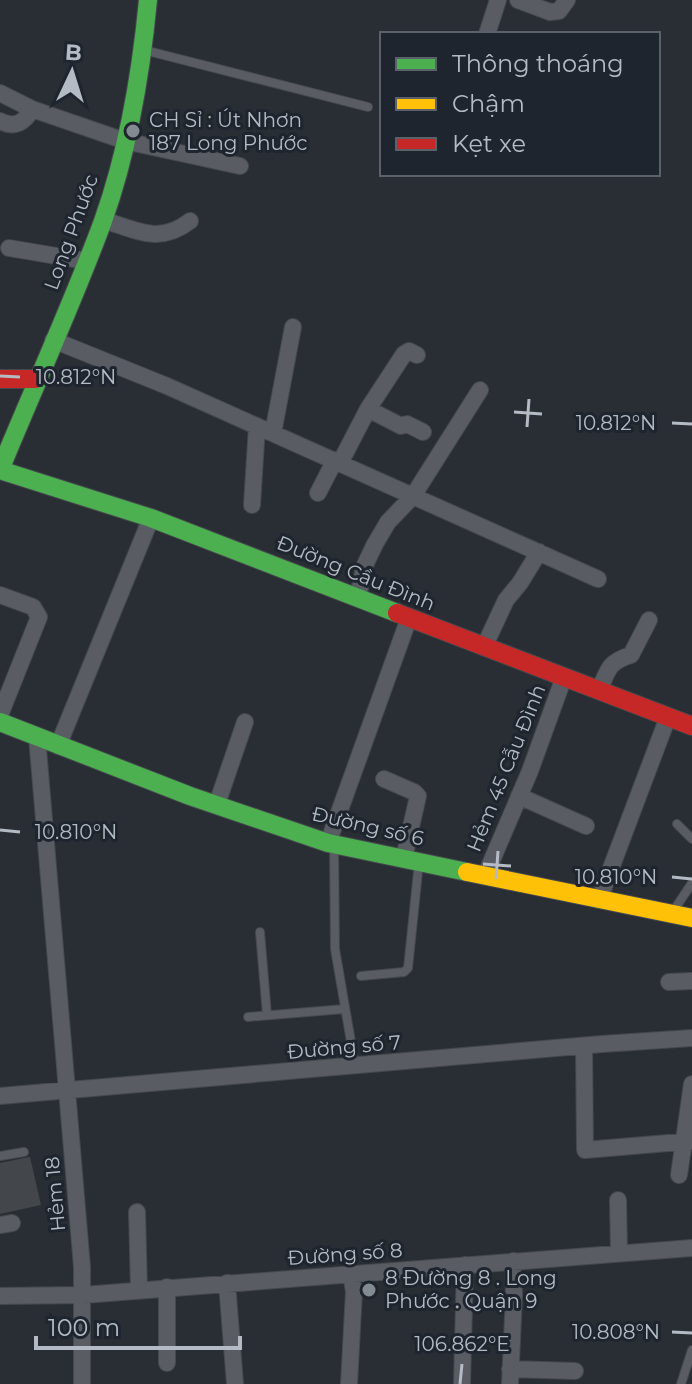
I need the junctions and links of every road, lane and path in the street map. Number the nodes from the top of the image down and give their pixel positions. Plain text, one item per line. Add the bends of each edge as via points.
1 (148, 0) edge
2 (498, 0) edge
3 (518, 0) edge
4 (567, 0) edge
5 (488, 32) edge
6 (143, 50) junction
7 (0, 93) edge
8 (368, 107) dead end
9 (32, 109) junction
10 (0, 121) edge
11 (125, 141) junction
12 (240, 166) dead end
13 (103, 220) junction
14 (190, 221) dead end
15 (9, 248) dead end
16 (86, 261) junction
17 (293, 327) dead end
18 (53, 340) junction
19 (417, 355) dead end
20 (0, 379) edge
21 (36, 379) junction
22 (480, 390) dead end
23 (368, 409) junction
24 (257, 426) junction
25 (423, 432) dead end
26 (273, 433) junction
27 (337, 462) junction
28 (0, 470) edge
29 (318, 493) dead end
30 (413, 496) junction
31 (252, 505) dead end
32 (151, 518) junction
33 (539, 552) junction
34 (598, 579) dead end
35 (0, 595) edge
36 (358, 598) junction
37 (409, 618) junction
38 (649, 620) dead end
39 (484, 647) junction
40 (564, 677) junction
41 (599, 691) junction
42 (0, 715) edge
43 (668, 717) junction
44 (0, 722) edge
45 (245, 722) dead end
46 (692, 726) edge
47 (37, 737) junction
48 (58, 746) junction
49 (384, 779) dead end
50 (519, 796) junction
51 (217, 804) junction
52 (677, 824) dead end
53 (586, 826) dead end
54 (692, 839) edge
55 (331, 844) junction
56 (411, 860) junction
57 (486, 874) junction
58 (692, 883) edge
59 (599, 900) junction
60 (672, 914) junction
61 (692, 918) edge
62 (260, 932) dead end
63 (361, 976) dead end
64 (692, 981) edge
65 (669, 982) dead end
66 (344, 1009) junction
67 (267, 1015) junction
68 (248, 1017) dead end
69 (692, 1038) edge
70 (584, 1046) junction
71 (355, 1065) junction
72 (692, 1084) edge
73 (65, 1089) junction
74 (0, 1096) edge
75 (688, 1140) edge
76 (24, 1152) dead end
77 (0, 1156) edge
78 (679, 1175) dead end
79 (618, 1200) dead end
80 (137, 1212) dead end
81 (692, 1248) edge
82 (619, 1253) junction
83 (513, 1261) junction
84 (465, 1265) junction
85 (351, 1275) junction
86 (227, 1283) junction
87 (167, 1287) junction
88 (139, 1290) junction
89 (83, 1295) junction
90 (0, 1296) edge
91 (692, 1350) edge
92 (167, 1363) dead end
93 (575, 1371) dead end
94 (510, 1376) edge
95 (82, 1384) edge
96 (235, 1384) edge
97 (349, 1384) edge
98 (462, 1384) edge
99 (681, 1384) edge

1 - 6 street, Long Phước
2 - 5 street
3 - 4 street via 550,12 559,11
6 - 8 lane
6 - 11 street, Long Phước
7 - 9 street
9 - 10 street via 18,124
9 - 11 street
11 - 12 street
11 - 13 street, Long Phước
13 - 14 street via 157,234 176,232
13 - 16 street, Long Phước
15 - 16 street
16 - 18 street, Long Phước
17 - 26 street
18 - 21 street, Long Phước
18 - 24 street
19 - 23 street via 404,354
20 - 21 street
21 - 28 street, Long Phước
22 - 30 street
23 - 25 street
23 - 27 street
24 - 26 street
24 - 31 street
26 - 27 street
27 - 29 street
27 - 30 street
28 - 32 street, Đường Cầu Đình
30 - 33 street
30 - 36 street via 375,544
32 - 36 street, Đường Cầu Đình
32 - 48 street
33 - 34 street
33 - 39 street via 506,600
35 - 42 street via 33,607 39,617
36 - 37 street, Đường Cầu Đình
37 - 39 street, Đường Cầu Đình
37 - 55 street
38 - 41 street via 631,655 610,666
39 - 40 street, Đường Cầu Đình
40 - 41 street, Đường Cầu Đình
40 - 50 street, Hẻm 45 Cẫu Đình
41 - 43 street, Đường Cầu Đình
43 - 46 street, Đường Cầu Đình
43 - 59 street
44 - 47 street, Đường số 6
45 - 51 street
47 - 48 street, Đường số 6
47 - 73 street, Hẻm 18
48 - 51 street, Đường số 6
49 - 56 street via 418,796
50 - 53 street
50 - 57 street, Hẻm 45 Cẫu Đình
51 - 55 street, Đường số 6
52 - 54 lane
55 - 56 street, Đường số 6
55 - 66 lane via 335,949
56 - 57 street, Đường số 6
56 - 63 lane via 408,969
57 - 59 street, Đường số 6
58 - 60 lane
59 - 60 street, Đường số 6
60 - 61 street, Đường số 6
62 - 67 lane
64 - 65 street
66 - 67 lane
66 - 71 lane
67 - 68 lane
69 - 70 street, Đường số 7
70 - 71 street, Đường số 7
70 - 75 street via 585,1150
71 - 73 street, Đường số 7
72 - 75 street
73 - 74 street, Đường số 7
73 - 89 street, Hẻm 18
75 - 78 street
76 - 77 lane
79 - 82 street
80 - 88 street
81 - 82 street, Đường số 8
82 - 83 street, Đường số 8
83 - 84 street, Đường số 8
83 - 94 street
84 - 85 street, Đường số 8
84 - 98 street
85 - 86 street, Đường số 8
85 - 97 street
86 - 87 street, Đường số 8
86 - 96 street
87 - 88 street, Đường số 8
87 - 92 street
88 - 89 street, Đường số 8
89 - 90 street, Đường số 8
89 - 95 street, Hẻm 18
91 - 99 lane
93 - 94 street

